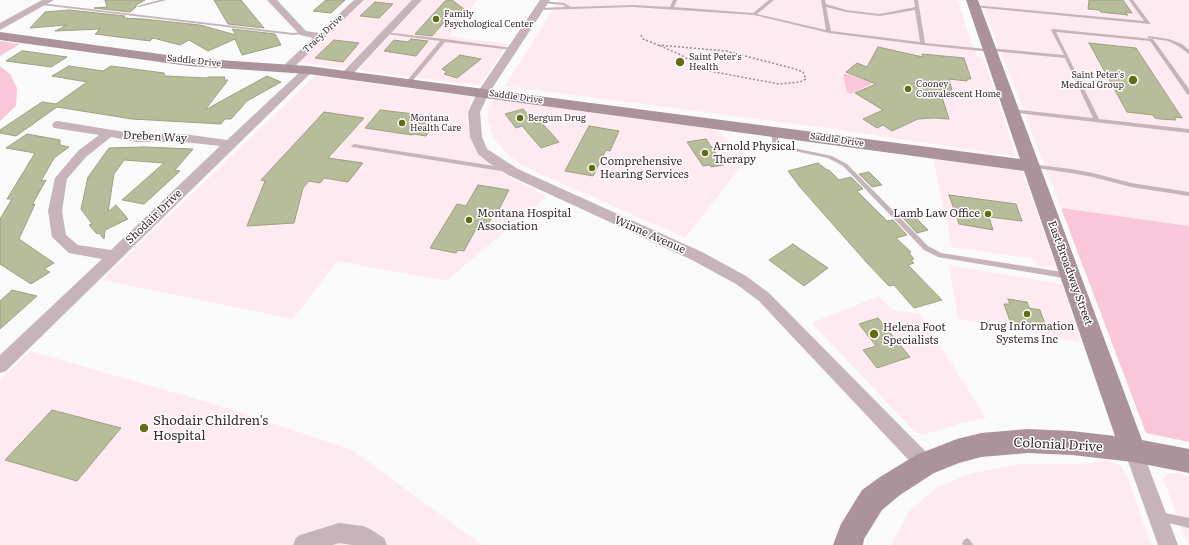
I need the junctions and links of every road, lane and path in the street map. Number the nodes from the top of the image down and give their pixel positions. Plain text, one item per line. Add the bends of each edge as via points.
1 (164, 0) edge
2 (272, 0) edge
3 (359, 0) edge
4 (417, 0) edge
5 (644, 0) edge
6 (675, 0) edge
7 (772, 0) edge
8 (916, 0) edge
9 (1131, 0) edge
10 (45, 2) edge
11 (824, 3) edge
12 (973, 3) edge
13 (543, 4) edge
14 (139, 6) dead end
15 (641, 6) junction
16 (569, 7) junction
17 (672, 8) junction
18 (917, 8) junction
19 (754, 14) junction
20 (1148, 23) junction
21 (0, 27) edge
22 (829, 32) junction
23 (302, 33) junction
24 (386, 33) junction
25 (641, 35) dead end
26 (0, 36) edge
27 (320, 36) junction
28 (1151, 38) junction
29 (444, 40) junction
30 (657, 44) junction
31 (923, 44) junction
32 (512, 49) junction
33 (990, 50) junction
34 (1189, 53) edge
35 (1067, 57) junction
36 (287, 68) junction
37 (308, 70) junction
38 (346, 75) junction
39 (408, 83) junction
40 (483, 93) junction
41 (1189, 93) edge
42 (1011, 111) junction
43 (1097, 120) junction
44 (58, 125) dead end
45 (1189, 131) edge
46 (775, 132) junction
47 (110, 133) junction
48 (230, 144) junction
49 (354, 146) dead end
50 (1031, 166) junction
51 (509, 170) junction
52 (1189, 194) edge
53 (114, 256) junction
54 (1071, 276) junction
55 (0, 366) edge
56 (1133, 450) junction
57 (1189, 461) edge
58 (925, 464) junction
59 (1156, 516) junction
60 (1189, 523) edge
61 (303, 545) edge
62 (377, 545) edge
63 (848, 545) edge
64 (1168, 545) edge

1 - 14 lane
2 - 23 street
3 - 27 street, Tracy Drive
4 - 24 street
5 - 15 lane
6 - 17 lane
7 - 19 lane
8 - 18 lane
9 - 20 lane
10 - 21 street
10 - 23 lane via 293,34
11 - 18 lane via 846,11 880,15
11 - 22 lane
12 - 20 lane
12 - 33 street, East Broadway Street
13 - 16 lane via 564,4
13 - 16 lane via 562,9
13 - 32 street, Winne Avenue
15 - 16 lane
15 - 17 lane
17 - 19 lane
18 - 31 lane
19 - 22 lane
20 - 28 lane
22 - 31 lane
23 - 27 street
24 - 29 lane
24 - 38 street
25 - 30 path via 643,39
26 - 36 street, Saddle Drive via 188,62
27 - 36 street, Tracy Drive
28 - 34 lane via 1169,40
28 - 35 lane via 1053,30
28 - 41 lane
29 - 32 lane
29 - 39 lane
30 - 30 path via 709,71 779,84 806,79 803,72 795,69 726,51
31 - 33 lane
32 - 40 street, Winne Avenue
33 - 35 lane
33 - 42 street, East Broadway Street
35 - 43 lane
36 - 37 street, Saddle Drive
37 - 38 street, Saddle Drive
37 - 48 street, Shodair Drive
38 - 39 street, Saddle Drive
39 - 40 street, Saddle Drive
40 - 46 street, Saddle Drive
40 - 51 street, Winne Avenue via 474,112 476,137 482,150
42 - 43 lane
42 - 50 street, East Broadway Street
43 - 45 lane
44 - 47 street, Dreben Way
46 - 50 street, Saddle Drive
46 - 54 lane via 775,142 782,147 830,157 845,165 926,248 933,252
47 - 48 street, Dreben Way via 137,138 184,138
47 - 53 street via 82,154 61,178 55,211 60,237 74,249
48 - 53 street, Shodair Drive
49 - 51 lane
50 - 52 lane via 1071,171 1131,185
50 - 54 street, East Broadway Street
51 - 58 street, Winne Avenue via 697,256 764,296
53 - 55 street, Shodair Drive
54 - 56 street, East Broadway Street
56 - 57 street, Colonial Drive
56 - 58 street, Colonial Drive via 1028,441 981,444
56 - 59 street, East Broadway Street
58 - 63 street, Colonial Drive via 872,500 851,534
59 - 60 lane
59 - 64 street, East Broadway Street
61 - 62 street via 339,533 363,536

